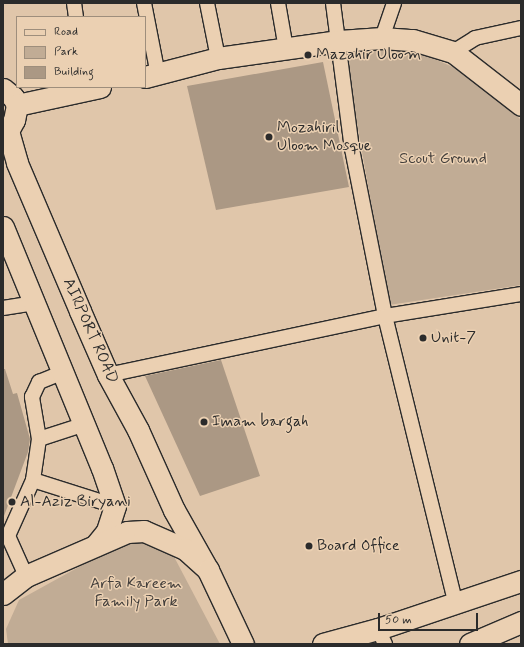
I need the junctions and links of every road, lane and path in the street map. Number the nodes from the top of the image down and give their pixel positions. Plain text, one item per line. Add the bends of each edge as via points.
1 (74, 3) edge
2 (144, 3) edge
3 (207, 3) edge
4 (278, 3) edge
5 (333, 3) edge
6 (394, 3) edge
7 (76, 16) edge
8 (145, 16) edge
9 (146, 24) edge
10 (521, 28) edge
11 (382, 38) junction
12 (339, 41) junction
13 (286, 49) junction
14 (453, 52) junction
15 (218, 58) junction
16 (151, 76) edge
17 (91, 88) edge
18 (3, 89) edge
19 (17, 105) junction
20 (521, 105) edge
21 (6, 133) edge
22 (3, 227) edge
23 (521, 294) edge
24 (33, 302) junction
25 (3, 308) edge
26 (385, 316) junction
27 (61, 372) junction
28 (108, 375) junction
29 (82, 425) junction
30 (39, 439) junction
31 (33, 480) junction
32 (115, 506) junction
33 (95, 546) junction
34 (208, 570) junction
35 (3, 576) edge
36 (26, 576) junction
37 (521, 581) edge
38 (3, 594) edge
39 (455, 602) junction
40 (521, 622) edge
41 (382, 636) edge
42 (243, 644) edge
43 (323, 644) edge
44 (470, 644) edge

1 - 7 street
2 - 8 street
3 - 15 street
4 - 13 street
5 - 12 street
6 - 11 street
9 - 16 street
10 - 14 street via 475,38
11 - 12 main road
11 - 14 main road via 413,40
12 - 13 main road
12 - 26 street via 352,149
13 - 15 main road
14 - 20 main road
15 - 16 main road
17 - 19 main road
18 - 19 main road via 13,96
19 - 21 main road, AIRPORT ROAD via 14,120
21 - 28 main road, AIRPORT ROAD
22 - 24 main road
23 - 26 street
24 - 25 street
24 - 27 main road
26 - 28 street
26 - 39 street
27 - 29 main road
27 - 30 street via 39,382 32,397
28 - 34 main road, AIRPORT ROAD via 138,430 174,510
29 - 30 street
29 - 32 main road via 102,468
30 - 31 street
31 - 32 street
31 - 36 street via 8,536
32 - 33 main road via 107,531
33 - 34 main road via 127,532 144,531 185,549
33 - 36 main road
34 - 42 main road, AIRPORT ROAD
35 - 36 main road
36 - 38 main road
37 - 39 main road
39 - 41 main road
40 - 44 main road
41 - 43 main road

